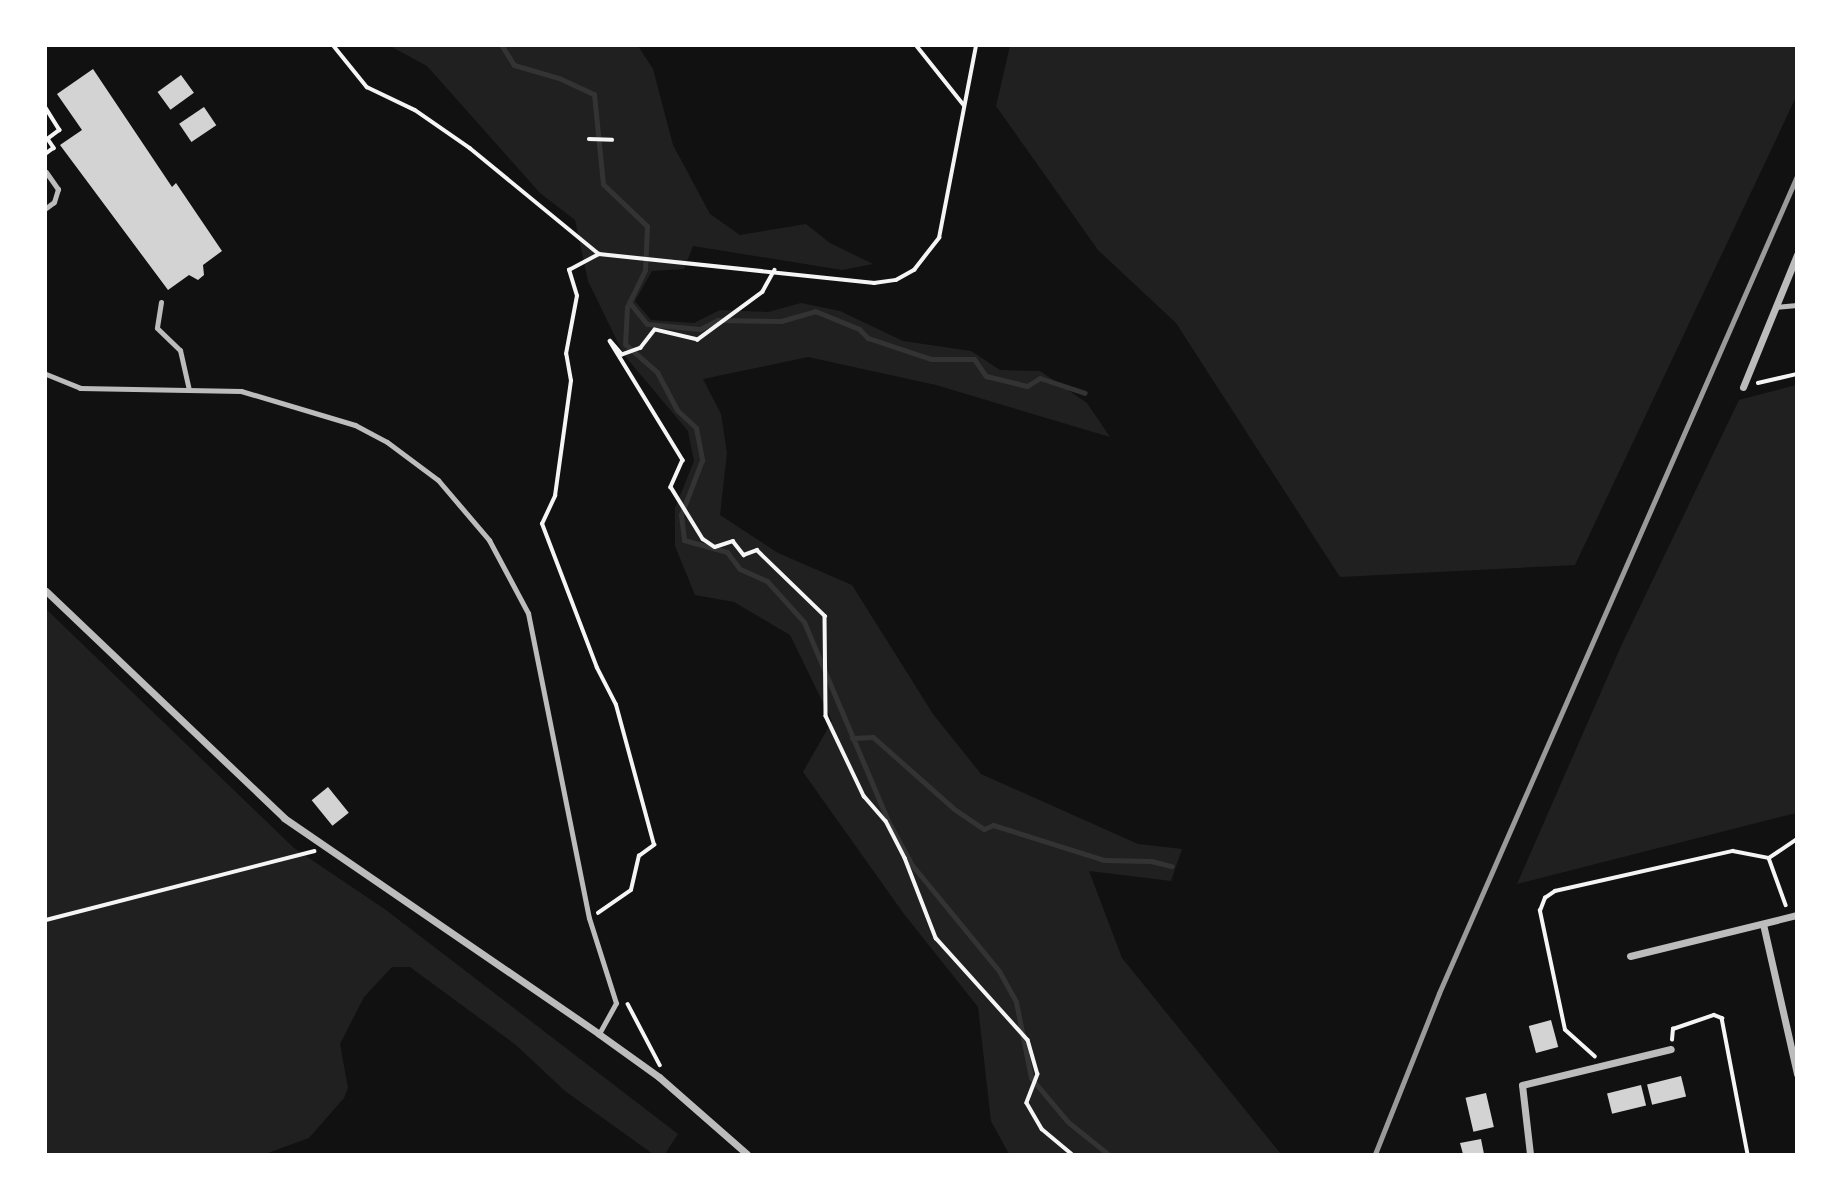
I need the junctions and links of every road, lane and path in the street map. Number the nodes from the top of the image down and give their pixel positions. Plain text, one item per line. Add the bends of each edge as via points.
1 (334, 46) edge
2 (917, 46) edge
3 (976, 46) edge
4 (964, 105) junction
5 (46, 108) edge
6 (589, 139) dead end
7 (612, 141) dead end
8 (46, 154) edge
9 (46, 172) edge
10 (46, 208) edge
11 (599, 254) junction
12 (1797, 256) edge
13 (775, 270) junction
14 (161, 302) dead end
15 (1797, 305) edge
16 (1775, 307) junction
17 (1797, 373) edge
18 (46, 374) edge
19 (1743, 387) joint
20 (189, 390) junction
21 (46, 591) edge
22 (1797, 839) edge
23 (320, 846) junction
24 (1769, 859) junction
25 (1793, 916) edge
26 (46, 920) edge
27 (1763, 923) junction
28 (600, 926) dead end
29 (1630, 956) dead end
30 (623, 993) dead end
31 (599, 1034) junction
32 (1671, 1049) joint
33 (1597, 1067) junction
34 (1797, 1074) edge
35 (659, 1077) junction
36 (747, 1154) edge
37 (1072, 1154) edge
38 (1530, 1154) edge
39 (1748, 1154) edge

1 - 11 path via 367,87 415,110 470,148
2 - 4 path
3 - 4 path
4 - 13 path via 945,218 928,256 914,270 874,284
5 - 8 path via 60,130 48,139 54,148
6 - 7 path
9 - 10 lane via 58,189 54,202
11 - 13 path
11 - 28 path via 569,270 577,296 566,355 570,381 555,496 542,524 597,668 616,705 654,845 639,856 631,890 596,914
12 - 16 street
13 - 37 path via 764,292 698,340 655,331 641,348 622,355 611,341 683,460 671,487 703,539 715,547 733,541 744,555 757,550 825,616 825,716 864,796 886,821 905,858 936,938 1028,1041 1038,1074 1027,1103 1041,1129
14 - 20 lane via 158,328 180,350
15 - 16 lane
16 - 19 street
17 - 19 path
18 - 20 lane via 79,388
20 - 31 lane via 241,391 355,425 387,442 438,481 503,562 527,613 589,918 617,1003
21 - 23 street via 218,757
22 - 24 path
23 - 26 path via 310,855
23 - 31 street
24 - 25 path
24 - 33 path via 1732,851 1555,891 1545,898 1540,911 1565,1030 1593,1052
25 - 27 street
27 - 29 street
27 - 34 street
30 - 35 path via 661,1061
31 - 35 street
32 - 33 street
32 - 39 path via 1673,1029 1714,1015 1722,1018
33 - 38 street via 1522,1085
35 - 36 street

